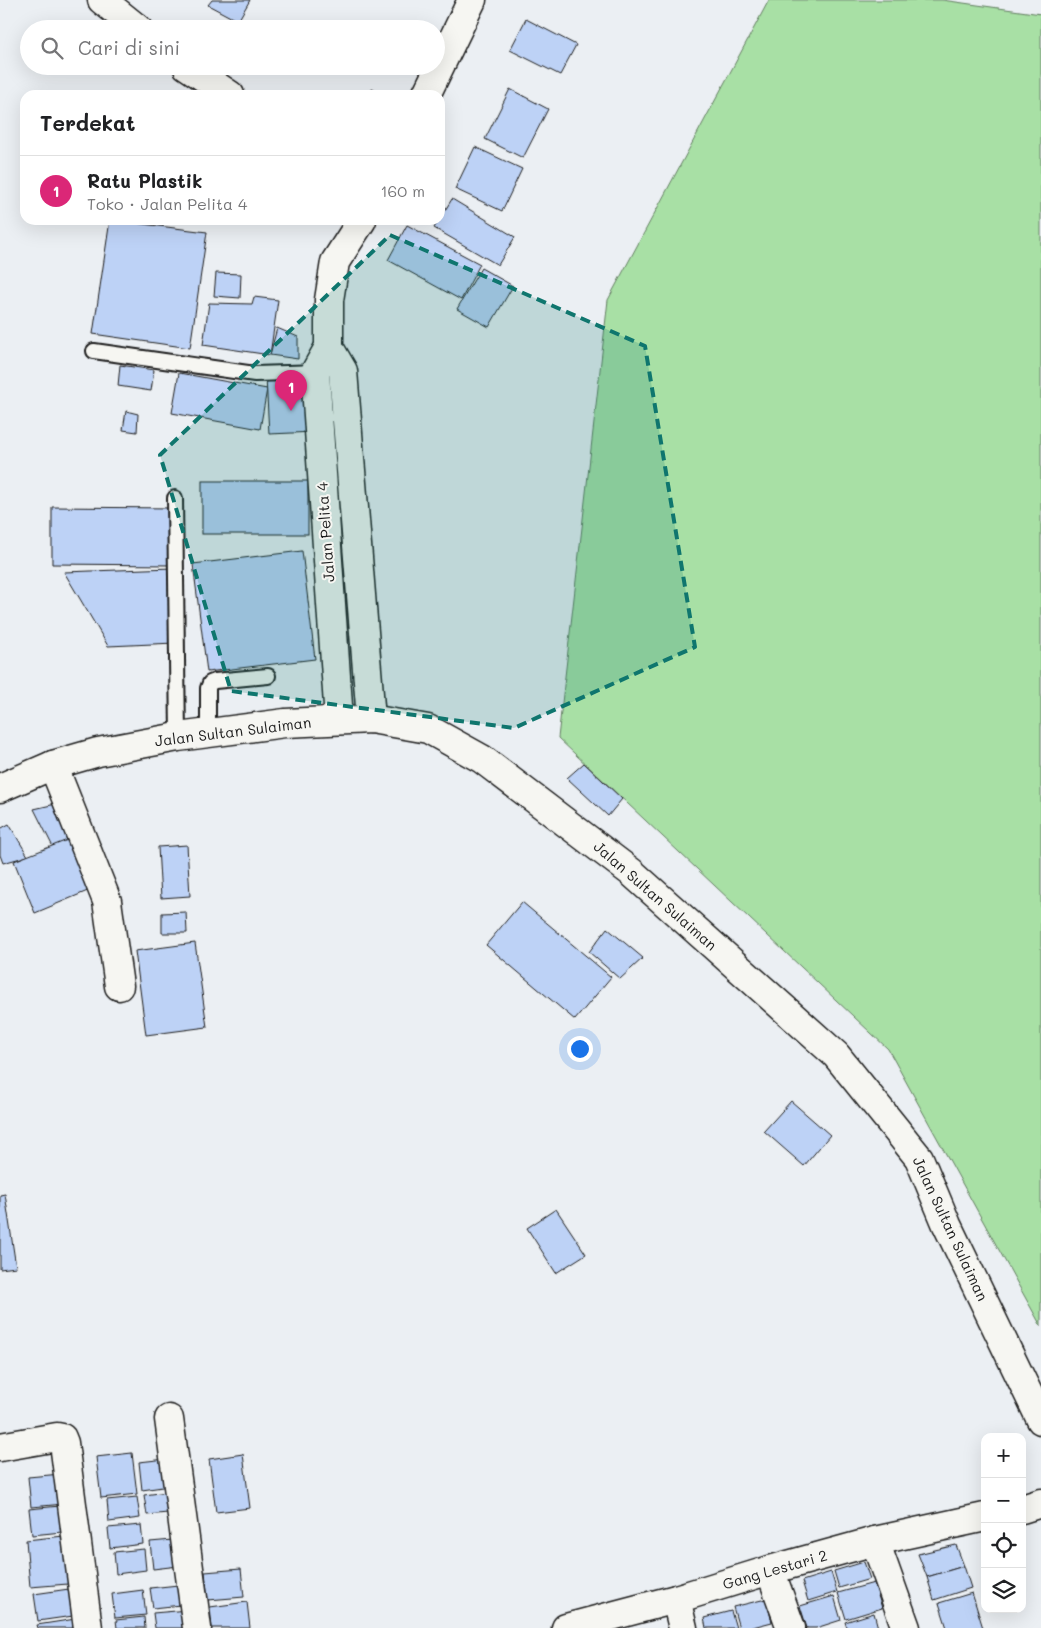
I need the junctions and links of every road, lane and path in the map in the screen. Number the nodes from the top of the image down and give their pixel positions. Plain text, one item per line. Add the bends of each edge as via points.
1 (102, 0) edge
2 (472, 0) edge
3 (127, 20) edge
4 (445, 56) edge
5 (200, 75) edge
6 (436, 75) edge
7 (223, 90) edge
8 (428, 90) edge
9 (359, 225) edge
10 (329, 347) junction
11 (94, 351) dead end
12 (343, 371) junction
13 (315, 372) junction
14 (175, 498) dead end
15 (268, 676) dead end
16 (371, 719) junction
17 (338, 720) junction
18 (208, 733) junction
19 (178, 737) junction
20 (53, 765) junction
21 (0, 788) edge
22 (119, 986) dead end
23 (169, 1419) dead end
24 (1041, 1420) edge
25 (0, 1447) edge
26 (1041, 1503) edge
27 (1026, 1508) edge
28 (981, 1518) edge
29 (875, 1541) junction
30 (770, 1570) junction
31 (676, 1600) junction
32 (88, 1628) edge
33 (197, 1628) edge
34 (566, 1628) edge
35 (683, 1628) edge
36 (791, 1628) edge
37 (906, 1628) edge

1 - 3 street
2 - 4 street
5 - 7 street
6 - 8 street
9 - 10 street via 335,262 329,300
10 - 12 street, Jalan Pelita 4
10 - 13 street
11 - 13 lane via 255,374
12 - 13 lane
12 - 16 street, Jalan Pelita 4
13 - 17 street, Jalan Pelita 4
14 - 19 lane
15 - 18 lane via 210,683
16 - 17 street, Jalan Sultan Sulaiman
16 - 24 street, Jalan Sultan Sulaiman via 428,728 482,759 631,872 836,1055 919,1158 947,1225
17 - 18 street, Jalan Sultan Sulaiman
18 - 19 street, Jalan Sultan Sulaiman
19 - 20 street, Jalan Sultan Sulaiman via 98,752
20 - 21 street, Jalan Sultan Sulaiman
20 - 22 street via 106,901
23 - 33 street
25 - 32 street via 62,1438
26 - 27 street
28 - 29 street, Gang Lestari 2
29 - 30 street, Gang Lestari 2
29 - 37 street
30 - 31 street, Gang Lestari 2
30 - 36 street
31 - 34 street, Gang Lestari 2
31 - 35 street

